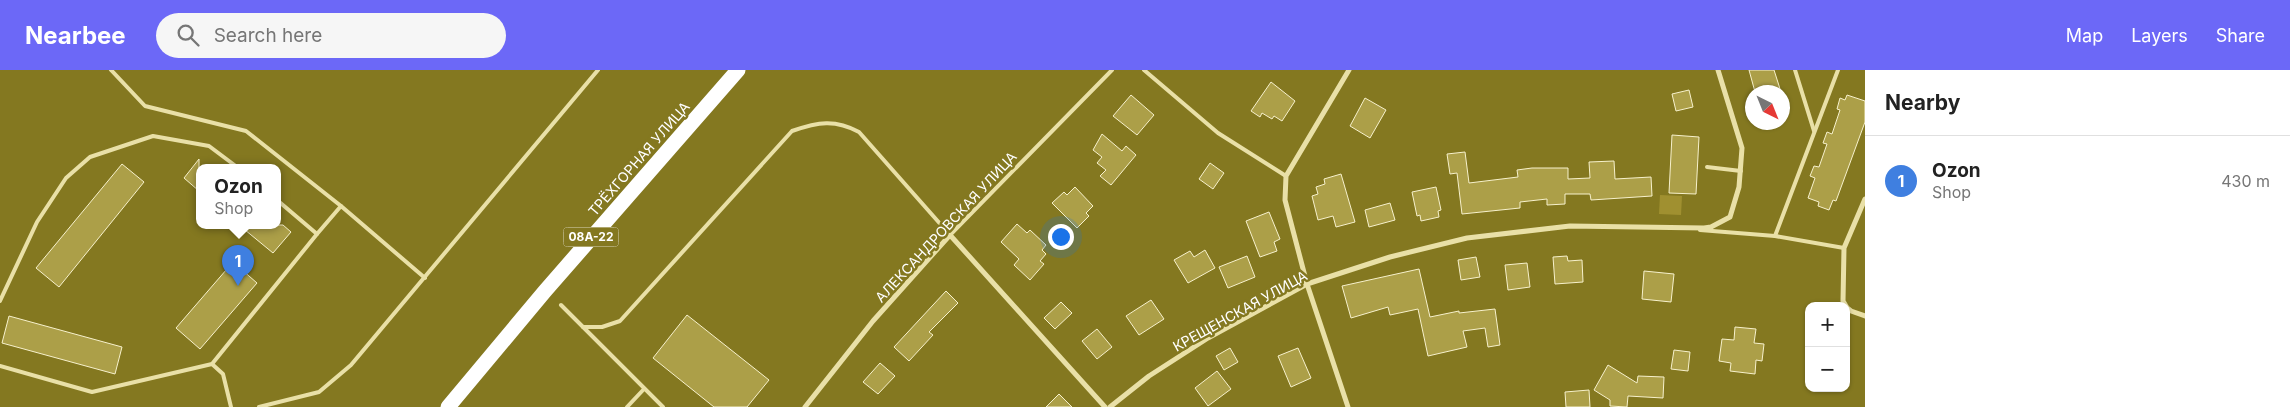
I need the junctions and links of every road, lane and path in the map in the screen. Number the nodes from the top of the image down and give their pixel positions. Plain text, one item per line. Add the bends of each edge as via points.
1 (111, 70) edge
2 (598, 70) edge
3 (738, 70) edge
4 (1112, 70) edge
5 (1144, 70) edge
6 (1349, 70) edge
7 (1718, 70) edge
8 (1795, 70) edge
9 (1838, 70) edge
10 (1814, 131) junction
11 (233, 164) edge
12 (1707, 167) dead end
13 (1741, 171) junction
14 (1286, 176) junction
15 (1865, 199) edge
16 (281, 203) edge
17 (341, 206) junction
18 (1690, 229) junction
19 (317, 234) junction
20 (950, 235) junction
21 (1775, 236) junction
22 (1844, 248) junction
23 (425, 278) junction
24 (1307, 284) junction
25 (0, 301) edge
26 (1844, 302) edge
27 (561, 305) dead end
28 (1850, 310) edge
29 (1865, 316) edge
30 (583, 327) junction
31 (212, 364) junction
32 (0, 366) edge
33 (644, 389) junction
34 (231, 407) edge
35 (259, 407) edge
36 (448, 407) edge
37 (627, 407) edge
38 (663, 407) edge
39 (805, 407) edge
40 (1105, 407) edge
41 (1110, 407) edge
42 (1348, 407) edge

1 - 17 lane via 145,106 246,132
2 - 23 lane
3 - 36 highway, ТРЁХГОРНАЯ УЛИЦА / 08А-22 via 544,290
4 - 20 lane, АЛЕКСАНДРОВСКАЯ УЛИЦА
5 - 14 lane via 1218,133
6 - 14 street
7 - 13 street, КРЕЩЕНСКАЯ УЛИЦА via 1742,148
8 - 10 lane
9 - 10 lane
10 - 21 lane
11 - 25 lane via 209,146 153,136 90,157 66,178 37,222
12 - 13 lane
13 - 18 street, КРЕЩЕНСКАЯ УЛИЦА via 1730,217 1711,227
14 - 24 street via 1285,200
15 - 22 street
16 - 19 lane
17 - 19 lane
17 - 23 lane
18 - 21 lane
18 - 24 street, КРЕЩЕНСКАЯ УЛИЦА via 1570,226 1467,238 1390,257
19 - 31 lane
20 - 30 lane via 859,132 843,123 809,125 792,131 620,321 602,327
20 - 39 street, АЛЕКСАНДРОВСКАЯ УЛИЦА via 873,321
20 - 40 street
21 - 22 lane
22 - 26 street
23 - 35 lane via 351,365 320,392
24 - 41 street, КРЕЩЕНСКАЯ УЛИЦА via 1208,338
24 - 42 street
27 - 30 lane
28 - 29 street
30 - 33 lane
31 - 32 lane via 92,392
31 - 34 lane via 223,374
33 - 37 lane
33 - 38 lane

